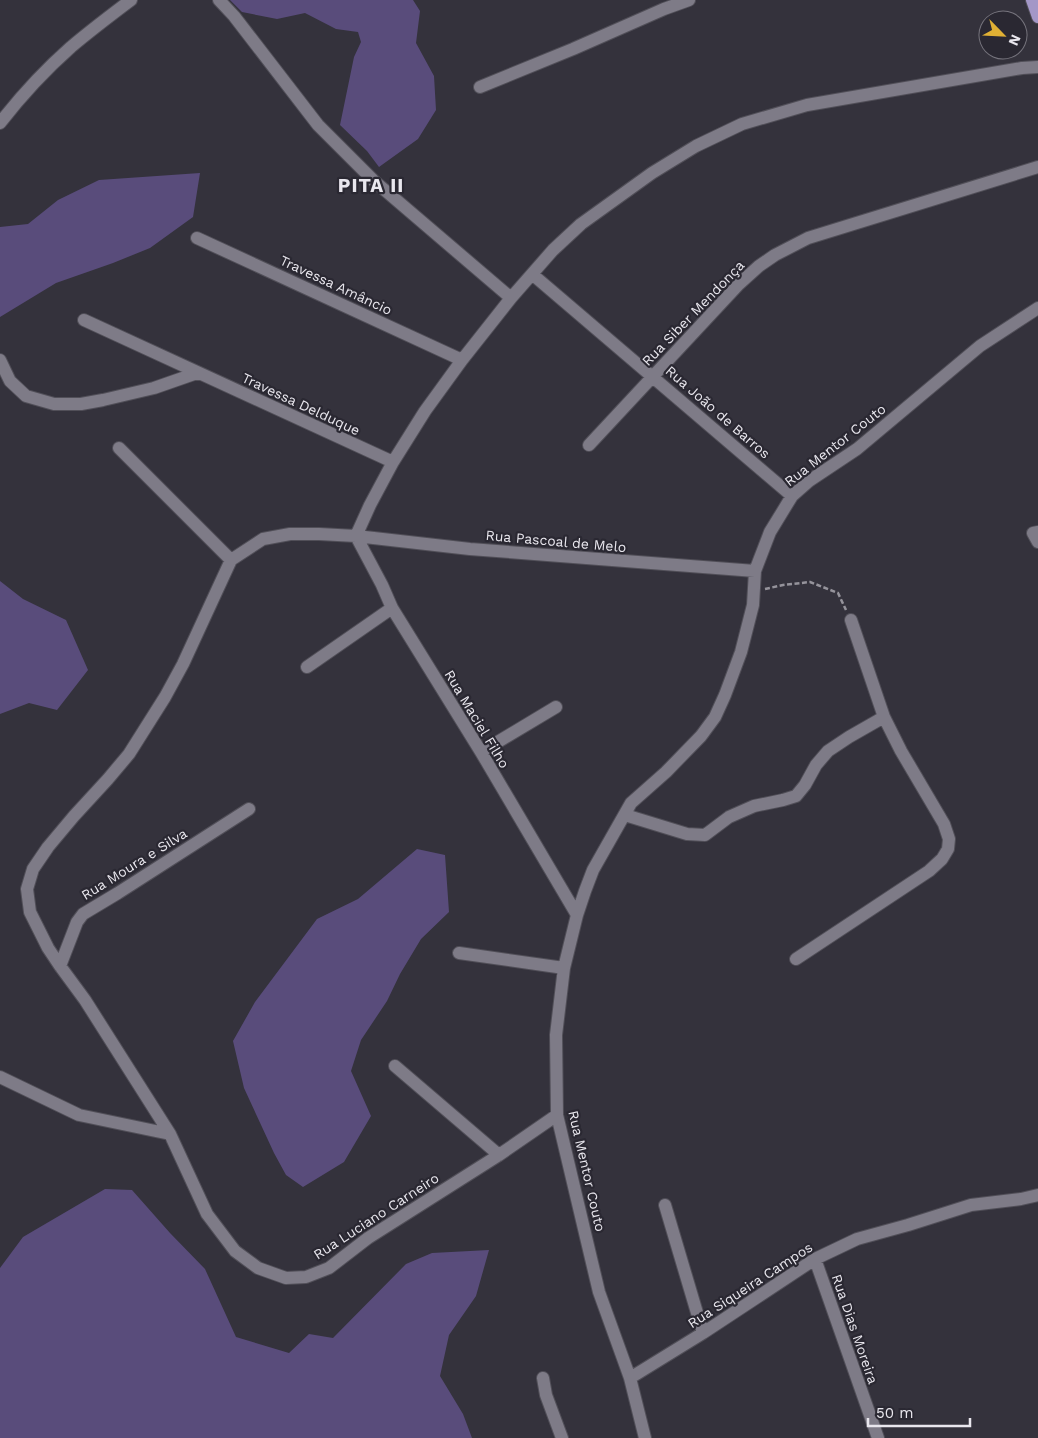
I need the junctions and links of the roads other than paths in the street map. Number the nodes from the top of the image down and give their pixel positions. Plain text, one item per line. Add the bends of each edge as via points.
1 (132, 0) edge
2 (218, 0) edge
3 (689, 0) edge
4 (1032, 0) edge
5 (1038, 16) edge
6 (1038, 67) edge
7 (480, 87) dead end
8 (0, 123) edge
9 (1038, 168) edge
10 (197, 238) dead end
11 (532, 274) junction
12 (511, 298) junction
13 (1038, 308) edge
14 (84, 320) dead end
15 (0, 360) edge
16 (462, 360) junction
17 (198, 373) junction
18 (653, 376) junction
19 (589, 446) dead end
20 (119, 448) dead end
21 (393, 462) junction
22 (792, 496) junction
23 (356, 536) junction
24 (231, 560) junction
25 (755, 571) junction
26 (392, 608) junction
27 (851, 620) road end
28 (307, 667) dead end
29 (556, 707) dead end
30 (884, 717) junction
31 (480, 752) junction
32 (249, 809) dead end
33 (625, 815) junction
34 (577, 915) junction
35 (458, 953) dead end
36 (796, 959) dead end
37 (60, 966) junction
38 (564, 968) junction
39 (395, 1066) dead end
40 (0, 1077) edge
41 (557, 1115) junction
42 (170, 1134) junction
43 (499, 1155) junction
44 (1038, 1195) edge
45 (665, 1205) dead end
46 (814, 1259) junction
47 (703, 1333) junction
48 (543, 1378) dead end
49 (630, 1378) junction
50 (562, 1438) edge
51 (645, 1438) edge
52 (878, 1438) edge

1 - 8 street via 65,53
2 - 12 street via 318,125 372,180
3 - 7 street
4 - 5 main road
6 - 11 street via 807,105 742,124 696,146 652,173 581,224
9 - 18 street, Rua Siber Mendonça via 808,238 775,255 739,284
10 - 16 street, Travessa Amâncio
11 - 12 street
11 - 18 street, Rua João de Barros
12 - 16 street
13 - 22 street, Rua Mentor Couto via 980,346 857,449
14 - 17 street, Travessa Delduque
15 - 17 street via 10,381 26,396 54,404 102,400 154,388
16 - 21 street
17 - 21 street, Travessa Delduque
18 - 19 street, Rua Siber Mendonça
18 - 22 street, Rua João de Barros
20 - 24 street
21 - 23 street
22 - 25 street, Rua Mentor Couto via 770,532
23 - 24 street, Rua Pascoal de Melo via 290,534 264,539
23 - 25 street, Rua Pascoal de Melo via 470,550
23 - 26 street, Rua Maciel Filho
24 - 37 street, Rua Luciano Carneiro via 183,664 129,754 48,847 33,869 27,889 30,912
25 - 33 street, Rua Mentor Couto via 753,605 741,652 715,716 701,736 632,803
26 - 28 street
26 - 31 street, Rua Maciel Filho
27 - 30 street
29 - 31 street
30 - 33 street via 828,751 796,796 754,806 729,817 705,835 681,833
30 - 36 street via 944,824 950,839 948,850 929,871
31 - 34 street, Rua Maciel Filho
32 - 37 street, Rua Moura e Silva via 83,914
33 - 34 street, Rua Mentor Couto via 593,870
34 - 38 street, Rua Mentor Couto
35 - 38 street
37 - 42 street, Rua Luciano Carneiro
38 - 41 street, Rua Mentor Couto via 556,1035
39 - 43 street
40 - 42 street via 79,1115
41 - 43 street, Rua Luciano Carneiro
41 - 49 street, Rua Mentor Couto via 599,1292
42 - 43 street, Rua Luciano Carneiro via 206,1214 235,1251 258,1268 286,1278 306,1277 329,1268 368,1238
44 - 46 street, Rua Siqueira Campos via 971,1205 857,1239
45 - 47 street
46 - 47 street, Rua Siqueira Campos
46 - 52 street, Rua Dias Moreira
47 - 49 street, Rua Siqueira Campos
48 - 50 street
49 - 51 street, Rua Mentor Couto

